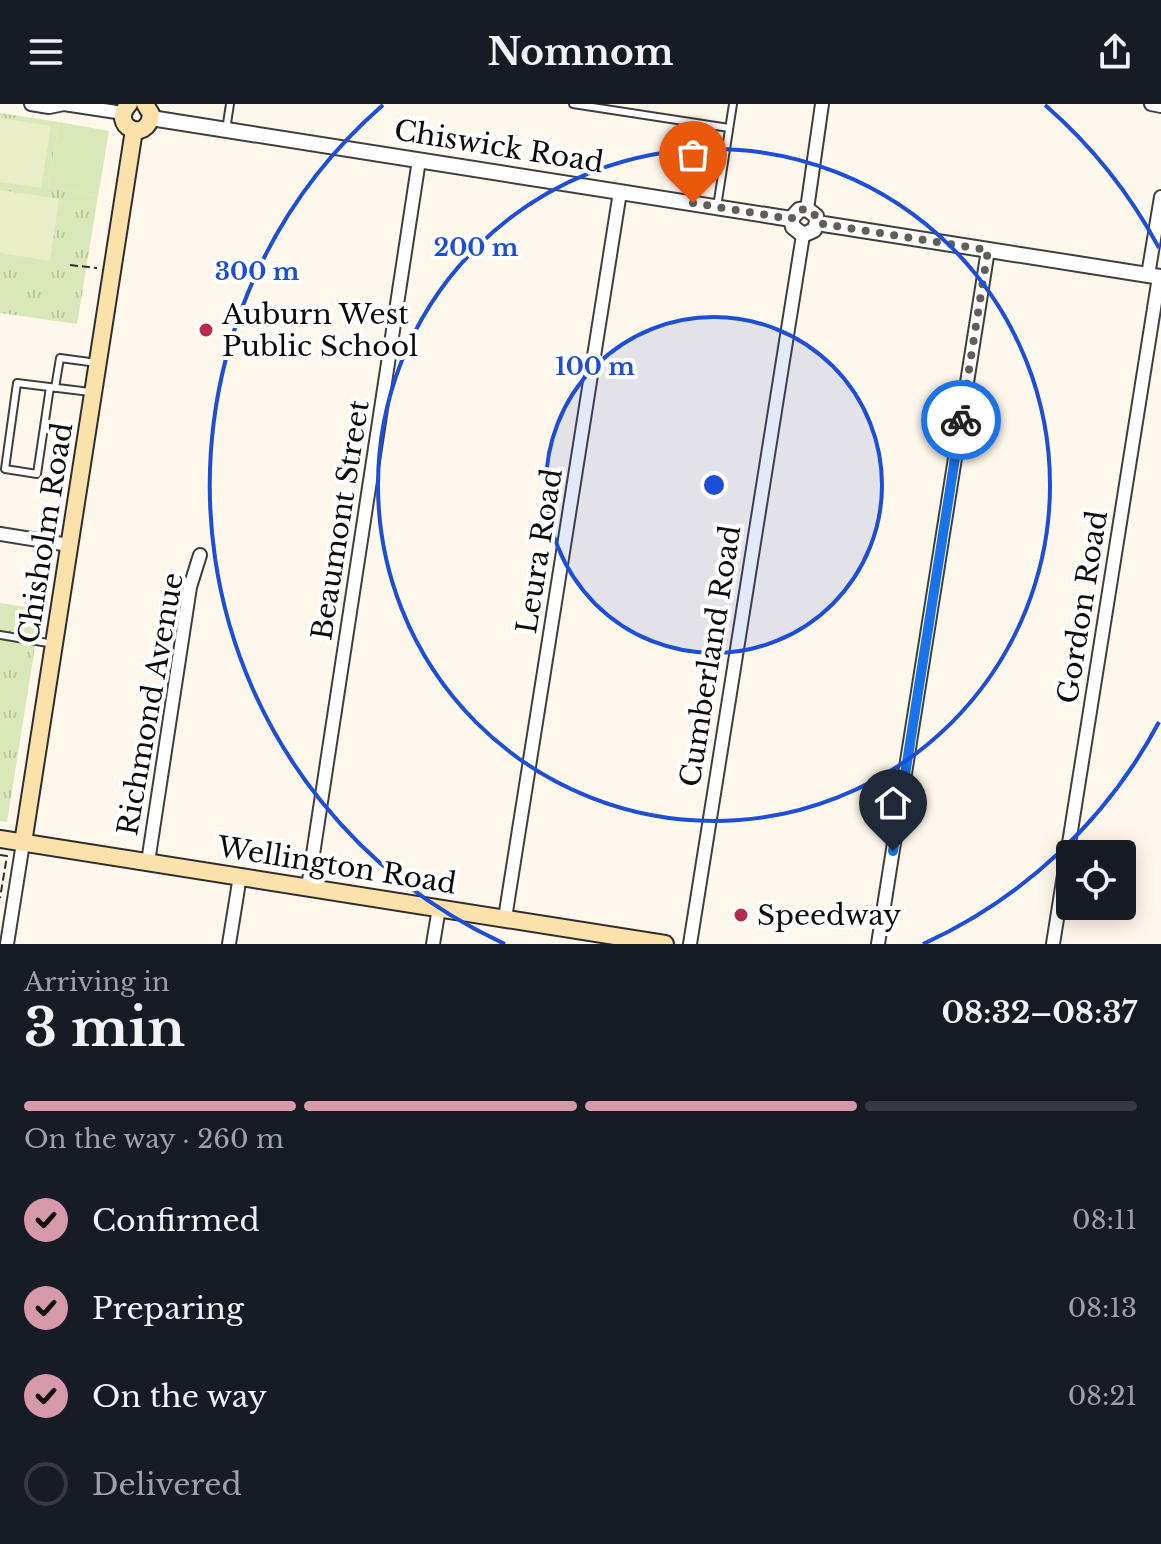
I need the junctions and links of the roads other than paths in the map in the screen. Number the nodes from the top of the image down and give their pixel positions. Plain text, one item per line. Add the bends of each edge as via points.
1 (31, 104) edge
2 (64, 104) edge
3 (230, 104) edge
4 (573, 104) edge
5 (733, 104) edge
6 (822, 104) edge
7 (1151, 104) edge
8 (1161, 106) edge
9 (126, 109) edge
10 (148, 111) edge
11 (729, 128) junction
12 (134, 130) junction
13 (226, 130) junction
14 (419, 160) junction
15 (620, 192) junction
16 (1161, 197) edge
17 (717, 207) junction
18 (807, 209) junction
19 (791, 219) junction
20 (817, 223) junction
21 (803, 235) junction
22 (988, 250) junction
23 (1156, 276) edge
24 (98, 363) junction
25 (52, 388) junction
26 (93, 393) junction
27 (0, 534) edge
28 (69, 545) junction
29 (200, 555) dead end
30 (0, 635) edge
31 (54, 644) junction
32 (0, 839) edge
33 (23, 843) junction
34 (148, 862) junction
35 (240, 876) junction
36 (308, 887) junction
37 (439, 908) junction
38 (505, 918) junction
39 (570, 937) edge
40 (7, 944) edge
41 (229, 944) edge
42 (433, 944) edge
43 (665, 944) edge
44 (690, 944) edge
45 (878, 944) edge
46 (1053, 944) edge

1 - 2 street
2 - 9 street
3 - 13 lane
4 - 11 lane
5 - 11 lane
6 - 18 street
7 - 8 street
9 - 12 main road via 127,126
10 - 12 main road via 147,126
10 - 13 street, Chiswick Road
11 - 17 lane
12 - 24 main road, Chisholm Road
13 - 14 street, Chiswick Road
14 - 15 street, Chiswick Road
14 - 36 street, Beaumont Street
15 - 17 street, Chiswick Road
15 - 38 street, Leura Road
16 - 23 street, Gordon Road
17 - 19 street, Chiswick Road
18 - 19 street
18 - 20 street
19 - 21 street
20 - 21 street
20 - 22 street
21 - 44 street, Cumberland Road
22 - 23 street
22 - 45 street
23 - 46 street, Gordon Road
24 - 25 lane via 60,358
24 - 26 main road, Chisholm Road
25 - 25 lane via 37,474 5,469 17,383
25 - 26 lane
26 - 28 main road, Chisholm Road
27 - 28 street
28 - 31 main road, Chisholm Road
29 - 34 street, Richmond Avenue via 190,587
30 - 31 lane
31 - 33 main road, Chisholm Road
32 - 33 main road, Wellington Road
33 - 34 main road, Wellington Road
33 - 40 street, Chisholm Road
34 - 35 main road, Wellington Road
35 - 36 main road, Wellington Road
35 - 41 street
36 - 37 main road, Wellington Road
37 - 38 main road, Wellington Road
37 - 42 street
38 - 39 main road, Wellington Road
39 - 43 main road, Wellington Road

